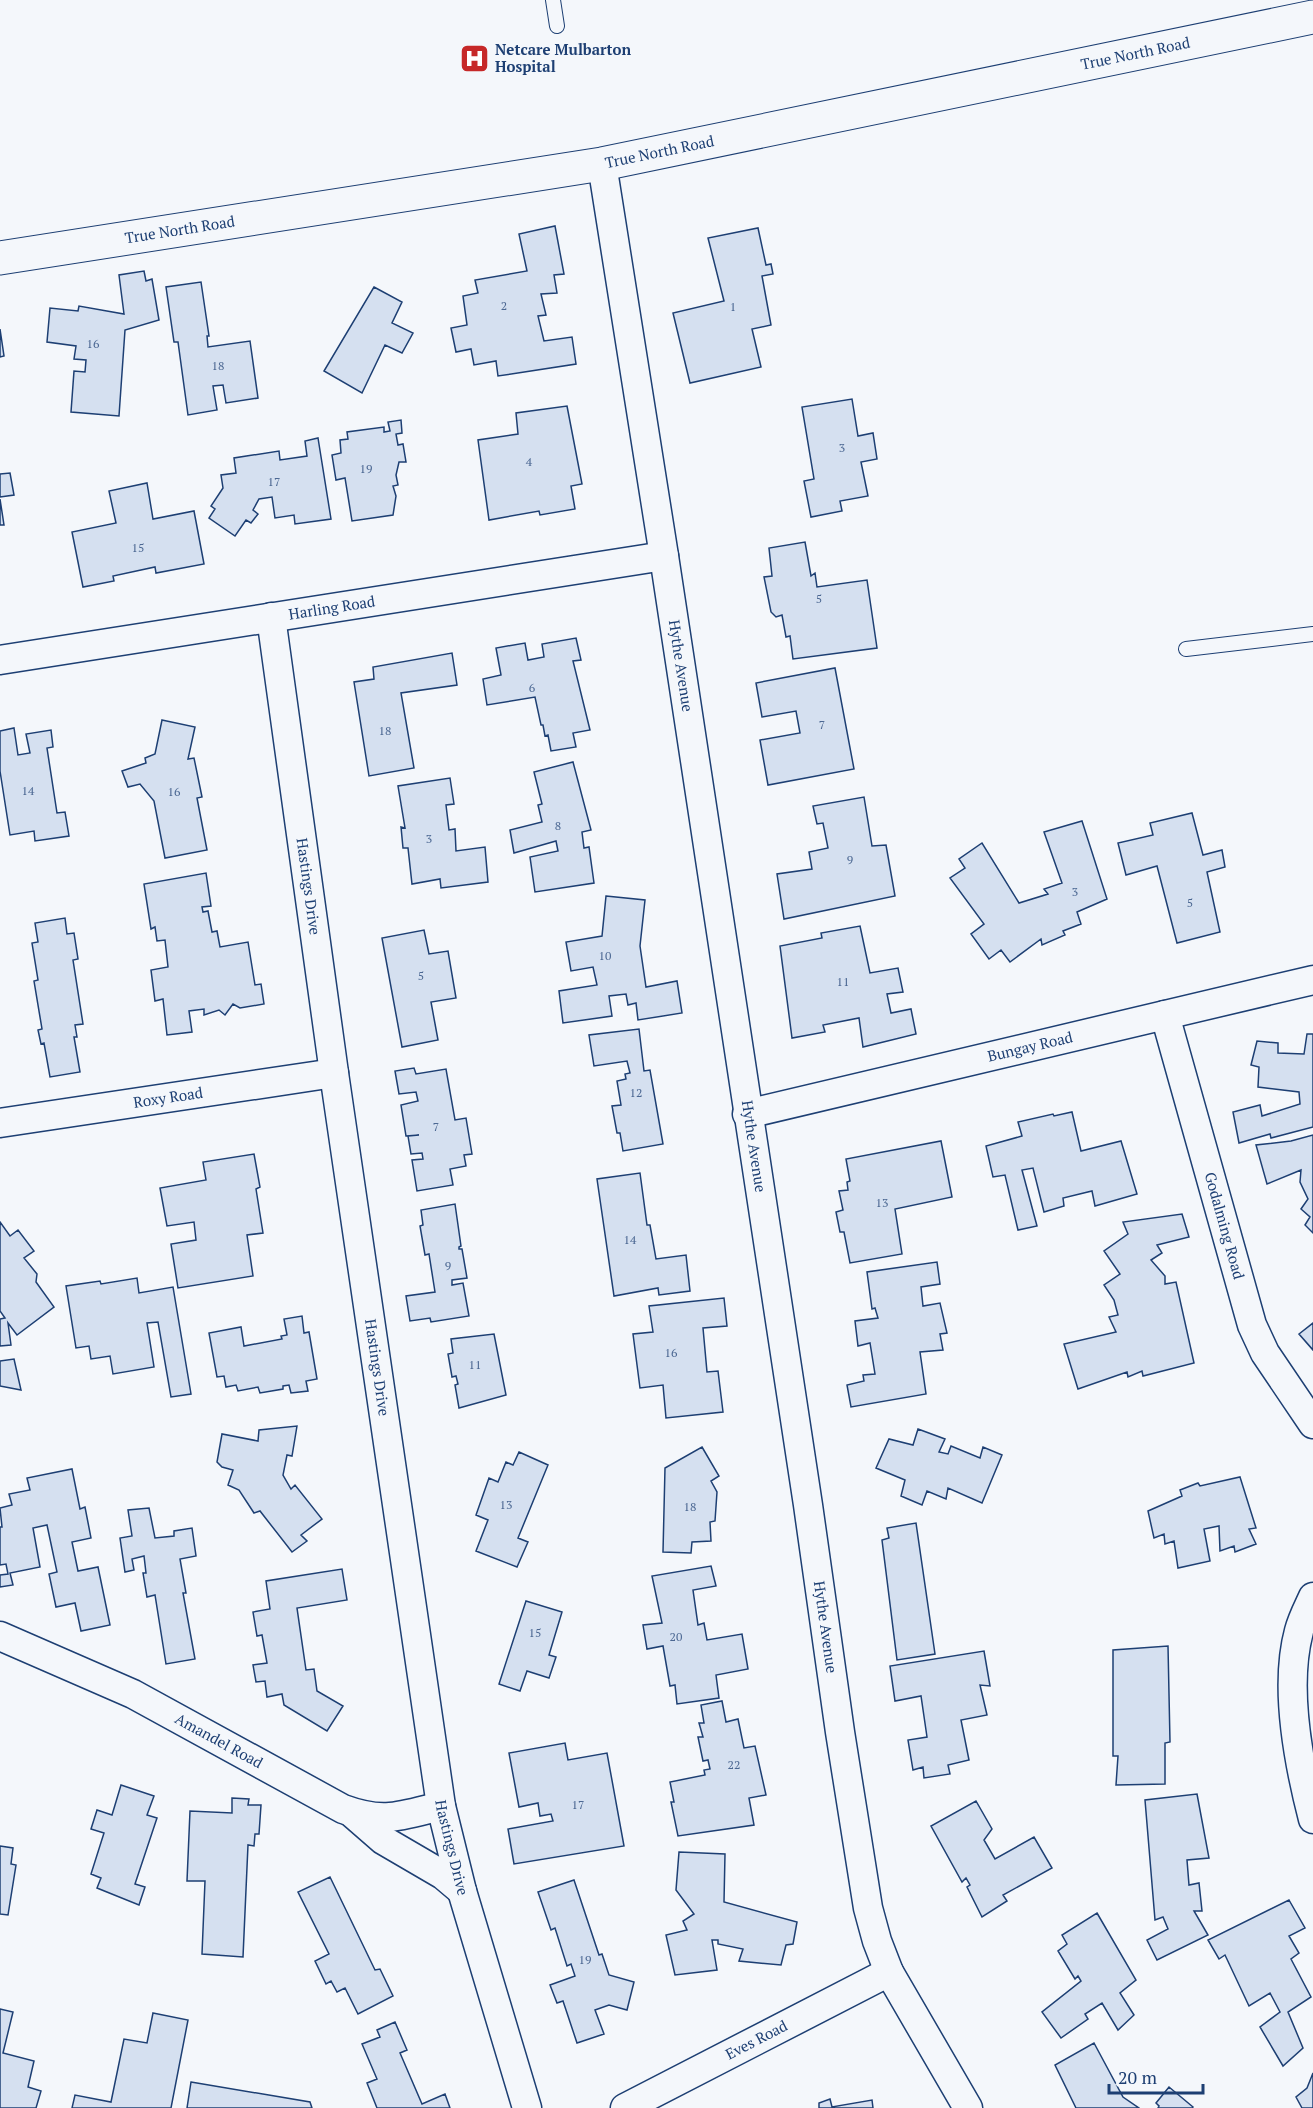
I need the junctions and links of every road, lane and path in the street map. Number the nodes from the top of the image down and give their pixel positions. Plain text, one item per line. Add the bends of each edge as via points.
1 (553, 0) edge
2 (1313, 17) edge
3 (557, 26) dead end
4 (602, 164) junction
5 (0, 258) edge
6 (664, 556) junction
7 (270, 617) junction
8 (1313, 634) edge
9 (1186, 649) dead end
10 (0, 660) edge
11 (1313, 980) edge
12 (1164, 1015) junction
13 (334, 1073) junction
14 (747, 1114) junction
15 (0, 1123) edge
16 (1313, 1424) edge
17 (1313, 1597) edge
18 (0, 1636) edge
19 (441, 1806) junction
20 (351, 1812) junction
21 (1313, 1819) edge
22 (462, 1891) junction
23 (889, 1972) junction
24 (527, 2108) edge
25 (625, 2108) edge
26 (968, 2108) edge

1 - 3 lane
2 - 4 main road, True North Road
4 - 5 main road, True North Road
4 - 6 street, Hythe Avenue
6 - 7 street, Harling Road
6 - 14 street, Hythe Avenue
7 - 10 street, Harling Road
7 - 13 street, Hastings Drive
8 - 9 lane
11 - 12 street, Bungay Road
12 - 14 street, Bungay Road
12 - 16 street, Godalming Road via 1252,1325 1265,1353
13 - 15 street, Roxy Road
13 - 19 street, Hastings Drive
14 - 23 street, Hythe Avenue via 866,1897
17 - 21 street via 1299,1630 1293,1686 1302,1771
18 - 20 street, Amandel Road via 133,1694
19 - 20 street, Amandel Road via 388,1818
19 - 22 street, Hastings Drive
20 - 22 street via 383,1840
22 - 24 street, Hastings Drive
23 - 25 street, Eves Road
23 - 26 street, Hythe Avenue

